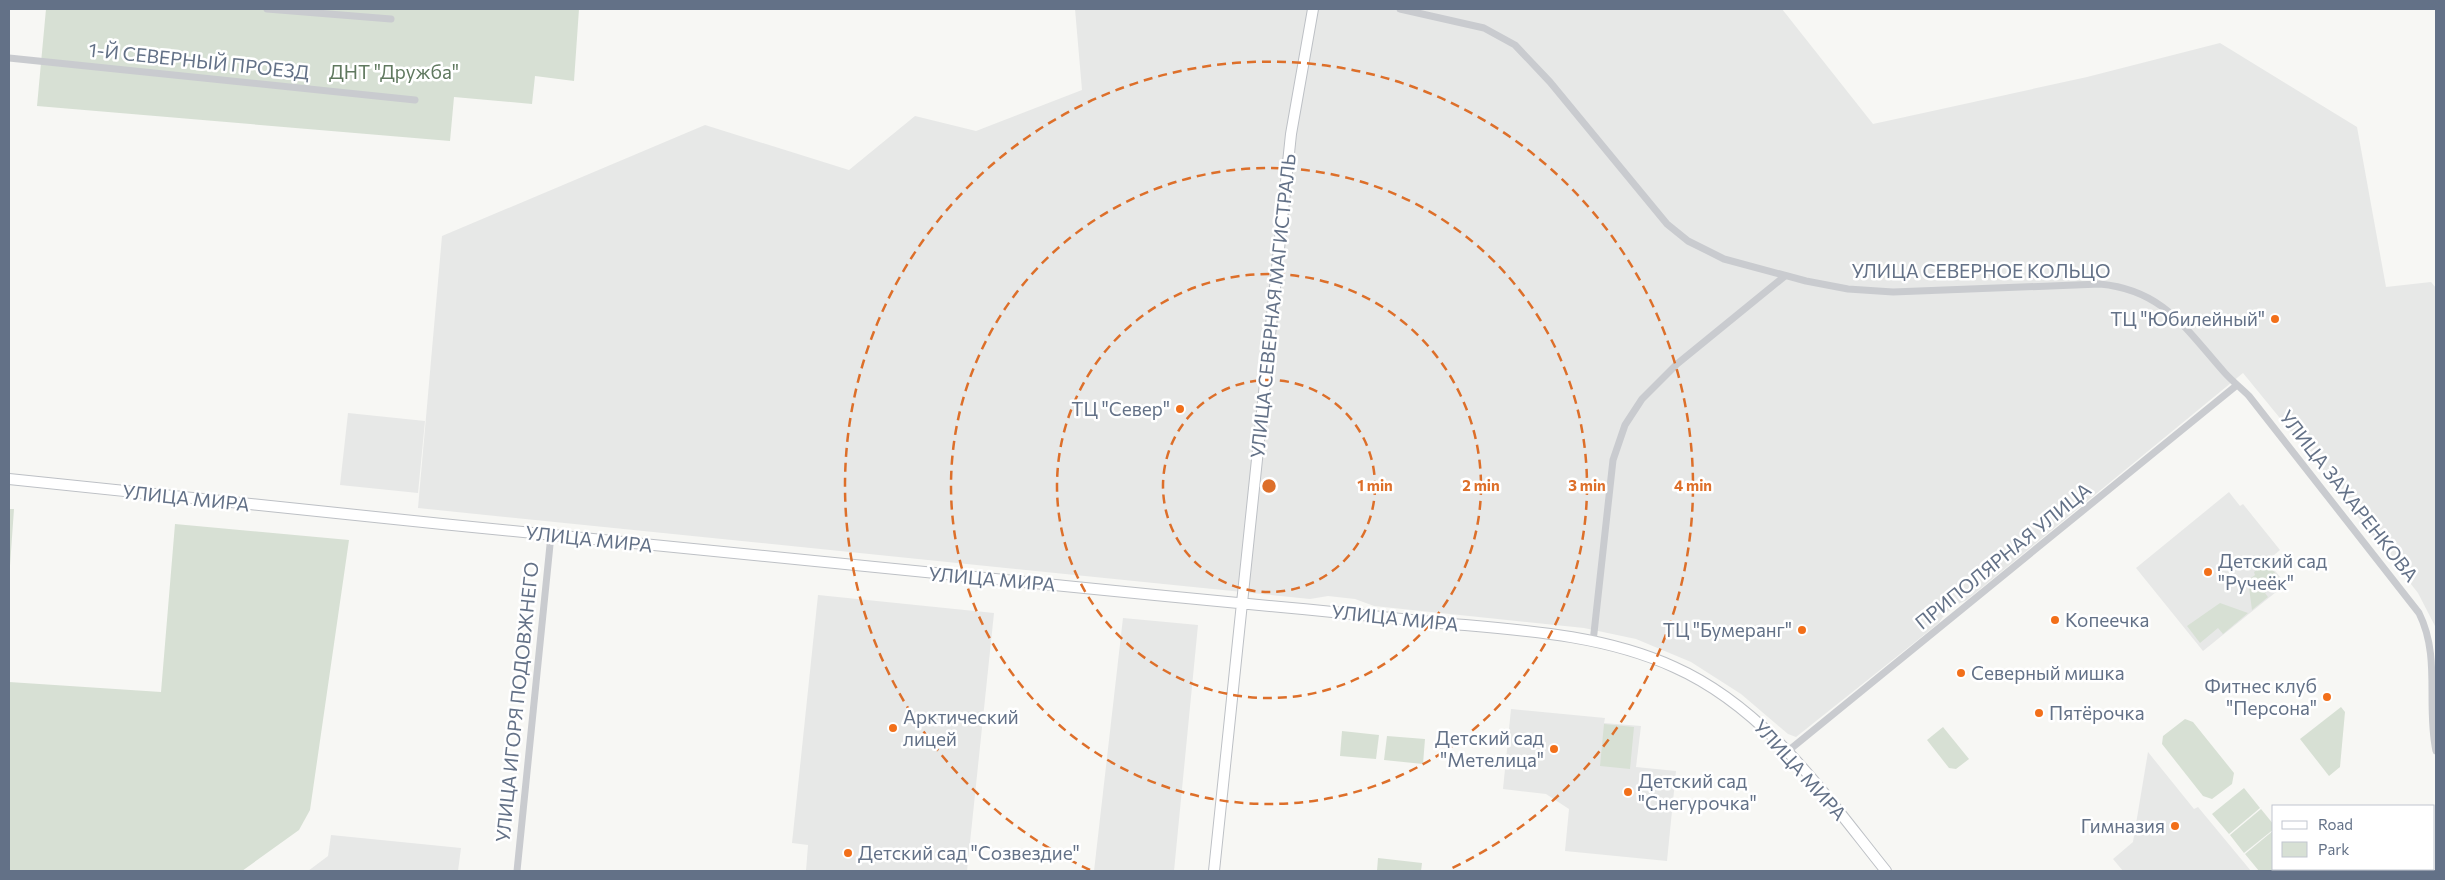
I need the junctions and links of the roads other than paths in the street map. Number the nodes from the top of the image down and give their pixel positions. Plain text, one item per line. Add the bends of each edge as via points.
1 (267, 9) edge
2 (1313, 9) edge
3 (1400, 9) edge
4 (391, 19) dead end
5 (9, 58) edge
6 (415, 100) dead end
7 (1785, 276) junction
8 (2237, 385) junction
9 (9, 479) edge
10 (550, 536) junction
11 (1242, 604) junction
12 (1593, 642) junction
13 (1788, 752) junction
14 (2436, 752) edge
15 (517, 871) edge
16 (1214, 871) edge
17 (1886, 871) edge

1 - 4 street
2 - 11 main road, УЛИЦА СЕВЕРНАЯ МАГИСТРАЛЬ via 1291,134
3 - 7 street, УЛИЦА СЕВЕРНОЕ КОЛЬЦО via 1468,23 1506,39 1536,65 1677,234 1724,259
5 - 6 street, 1-Й СЕВЕРНЫЙ ПРОЕЗД
7 - 8 street, УЛИЦА СЕВЕРНОЕ КОЛЬЦО via 1827,286 1871,291 2083,283 2126,288 2148,296 2168,310
7 - 12 street via 1677,364 1642,399 1624,425 1613,460
8 - 13 street, ПРИПОЛЯРНАЯ УЛИЦА
8 - 14 street, УЛИЦА ЗАХАРЕНКОВА via 2262,412 2419,613 2432,650 2432,723
9 - 10 main road, УЛИЦА МИРА
10 - 11 main road, УЛИЦА МИРА
10 - 15 street, УЛИЦА ИГОРЯ ПОДОВЖНЕГО
11 - 12 main road, УЛИЦА МИРА via 1460,624
11 - 16 main road, УЛИЦА СЕВЕРНАЯ МАГИСТРАЛЬ
12 - 13 main road, УЛИЦА МИРА via 1643,654 1692,675 1751,716
13 - 17 main road, УЛИЦА МИРА

